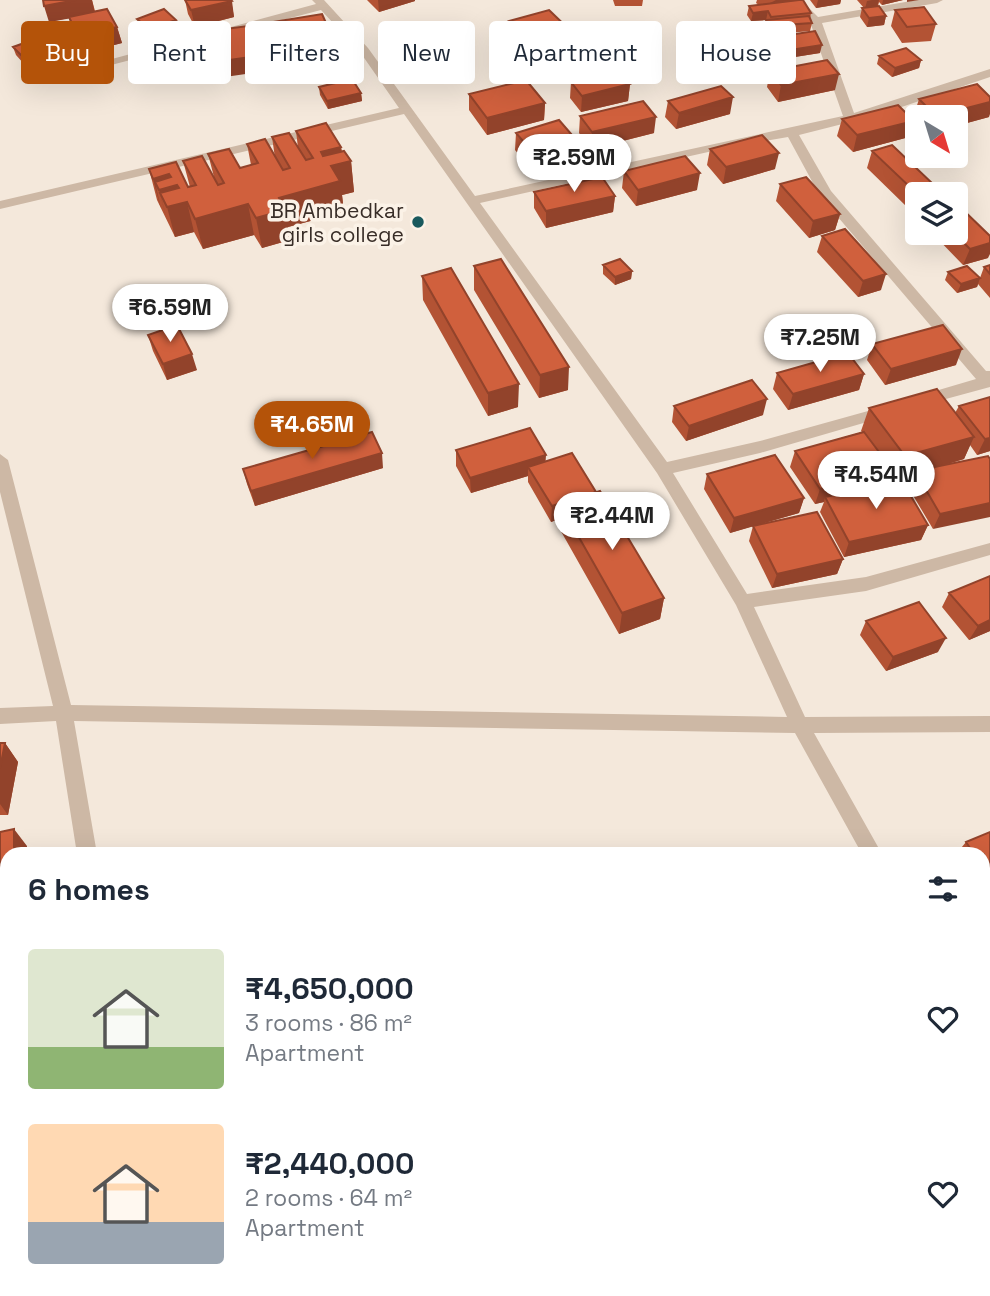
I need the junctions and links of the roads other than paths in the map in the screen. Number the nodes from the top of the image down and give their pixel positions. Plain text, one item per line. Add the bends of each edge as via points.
1 (795, 0) edge
2 (937, 0) edge
3 (321, 3) edge
4 (815, 21) junction
5 (114, 59) edge
6 (990, 74) edge
7 (407, 110) junction
8 (849, 117) junction
9 (792, 133) junction
10 (473, 201) junction
11 (0, 205) edge
12 (987, 376) edge
13 (0, 460) edge
14 (663, 469) junction
15 (990, 549) edge
16 (743, 602) junction
17 (64, 713) junction
18 (0, 716) edge
19 (990, 724) edge
20 (800, 725) junction
21 (86, 847) edge
22 (868, 847) edge

1 - 4 street
2 - 4 street
3 - 5 street
3 - 7 street via 364,50
4 - 8 street
6 - 8 street
7 - 10 street
7 - 11 street
8 - 9 street
9 - 10 street
9 - 12 street via 825,193
10 - 14 street
12 - 14 street via 985,383 760,447
13 - 17 street
14 - 16 street
15 - 16 street via 866,584
16 - 20 street
17 - 18 street
17 - 20 street
17 - 21 street
19 - 20 street
20 - 22 street

